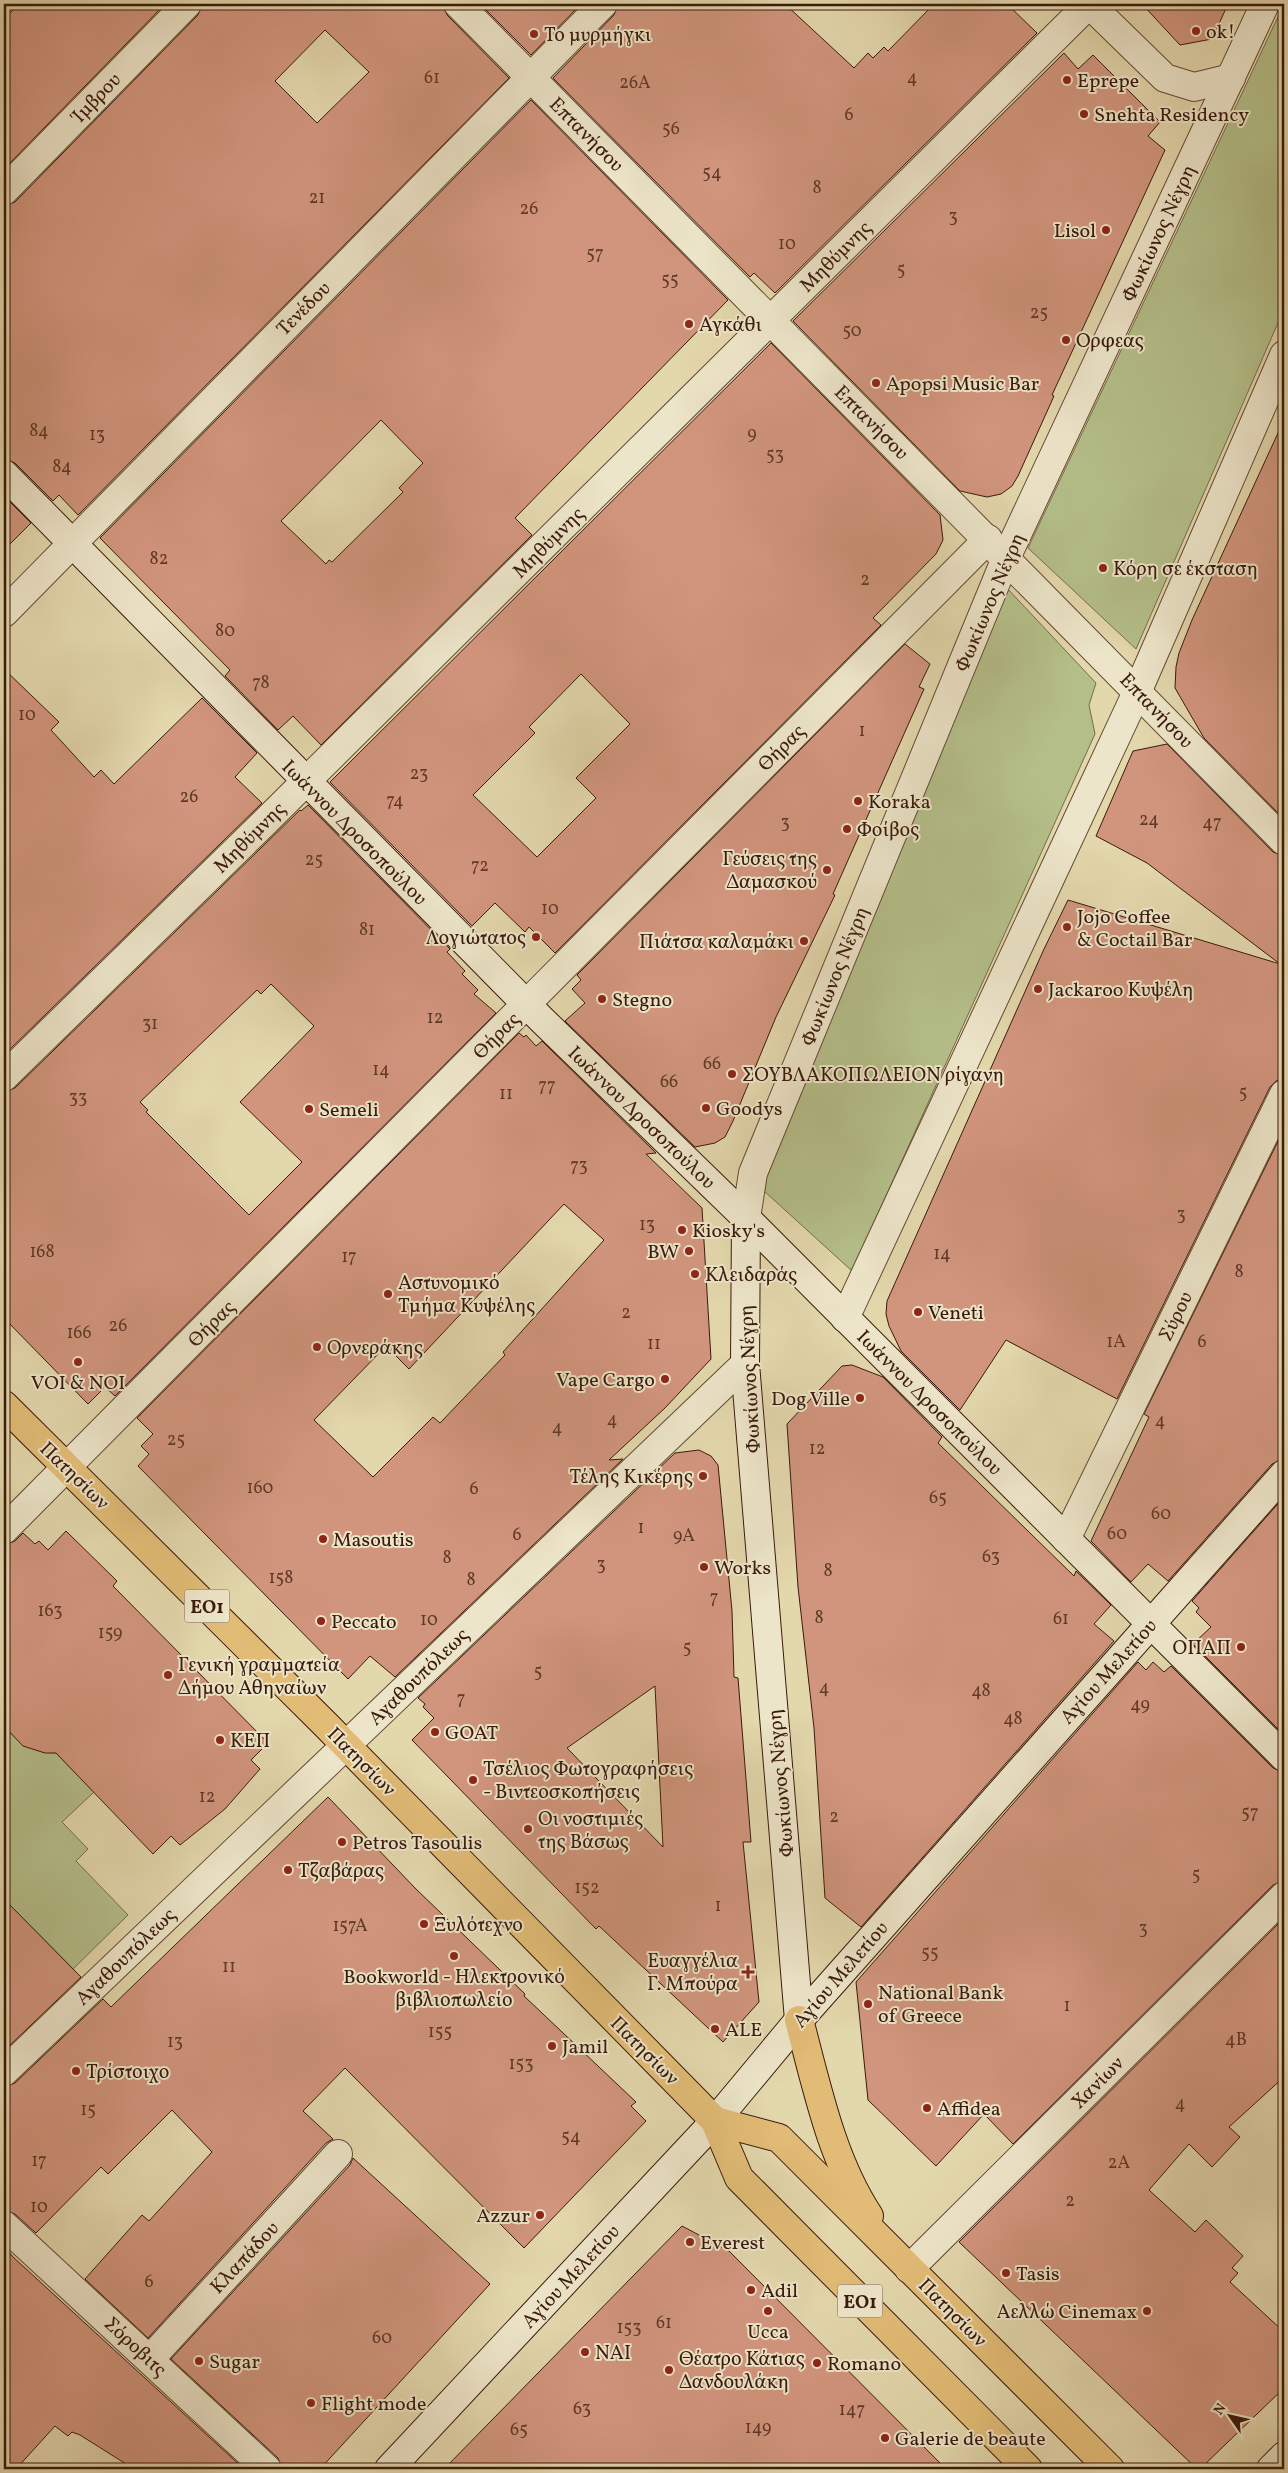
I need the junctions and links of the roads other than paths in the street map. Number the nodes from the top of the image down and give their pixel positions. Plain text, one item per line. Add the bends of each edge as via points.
1 (187, 4) edge
2 (458, 4) edge
3 (603, 4) edge
4 (1089, 4) edge
5 (1265, 4) edge
6 (531, 77) junction
7 (1231, 78) junction
8 (4, 191) edge
9 (771, 320) junction
10 (1284, 356) edge
11 (4, 474) edge
12 (72, 543) junction
13 (997, 548) junction
14 (4, 613) edge
15 (1138, 690) junction
16 (306, 782) junction
17 (1284, 841) edge
18 (526, 1005) junction
19 (4, 1077) edge
20 (1284, 1094) edge
21 (746, 1218) junction
22 (845, 1318) junction
23 (745, 1364) junction
24 (4, 1405) edge
25 (68, 1468) junction
26 (1284, 1474) edge
27 (4, 1530) edge
28 (1066, 1539) junction
29 (1150, 1624) junction
30 (346, 1745) junction
31 (1284, 1757) edge
32 (1284, 1896) edge
33 (799, 2020) junction
34 (4, 2072) edge
35 (715, 2121) junction
36 (338, 2154) dead end
37 (4, 2225) edge
38 (909, 2269) junction
39 (150, 2359) junction
40 (1284, 2456) edge
41 (267, 2469) edge
42 (389, 2469) edge
43 (1028, 2469) edge
44 (1110, 2469) edge
45 (1272, 2469) edge

1 - 8 street, Ίμβρου
2 - 6 street, Επτανήσου
3 - 6 street, Τενέδου
4 - 7 street via 1166,78 1194,88
4 - 9 street, Μηθύμνης
5 - 7 street, Φωκίωνος Νέγρη
6 - 9 street, Επτανήσου
6 - 12 street, Τενέδου
7 - 13 street, Φωκίωνος Νέγρη
9 - 13 street, Επτανήσου
9 - 16 street, Μηθύμνης
10 - 15 street
11 - 12 street, Ιωάννου Δροσοπούλου
12 - 14 street, Τενέδου
12 - 16 street, Ιωάννου Δροσοπούλου
13 - 15 street, Επτανήσου
13 - 18 street, Θήρας
13 - 21 street, Φωκίωνος Νέγρη via 753,1172
15 - 17 street, Επτανήσου
15 - 22 street
16 - 18 street, Ιωάννου Δροσοπούλου
16 - 19 street, Μηθύμνης
18 - 21 street, Ιωάννου Δροσοπούλου
18 - 25 street, Θήρας
20 - 28 street, Σύρου
21 - 22 street, Ιωάννου Δροσοπούλου
21 - 23 street, Φωκίωνος Νέγρη
22 - 28 street, Ιωάννου Δροσοπούλου
23 - 30 street, Αγαθουπόλεως
23 - 33 street, Φωκίωνος Νέγρη
24 - 25 main road, Πατησίων / ΕΟ1
25 - 27 street, Θήρας
25 - 30 main road, Πατησίων / ΕΟ1
26 - 29 street, Αγίου Μελετίου
28 - 29 street, Ιωάννου Δροσοπούλου
29 - 31 street, Ιωάννου Δροσοπούλου
29 - 33 street, Αγίου Μελετίου
30 - 34 street, Αγαθουπόλεως
30 - 35 main road, Πατησίων / ΕΟ1
32 - 38 street, Χανίων
33 - 35 street, Αγίου Μελετίου
33 - 38 main road via 840,2159 862,2206
35 - 38 main road, Πατησίων / ΕΟ1 via 779,2138
35 - 42 street, Αγίου Μελετίου
35 - 43 main road, Πατησίων / ΕΟ1 via 739,2178
36 - 39 street, Κλαπάδου
37 - 39 street, Σόροβιτς
38 - 44 main road, Πατησίων / ΕΟ1
39 - 41 street, Σόροβιτς
40 - 45 street

